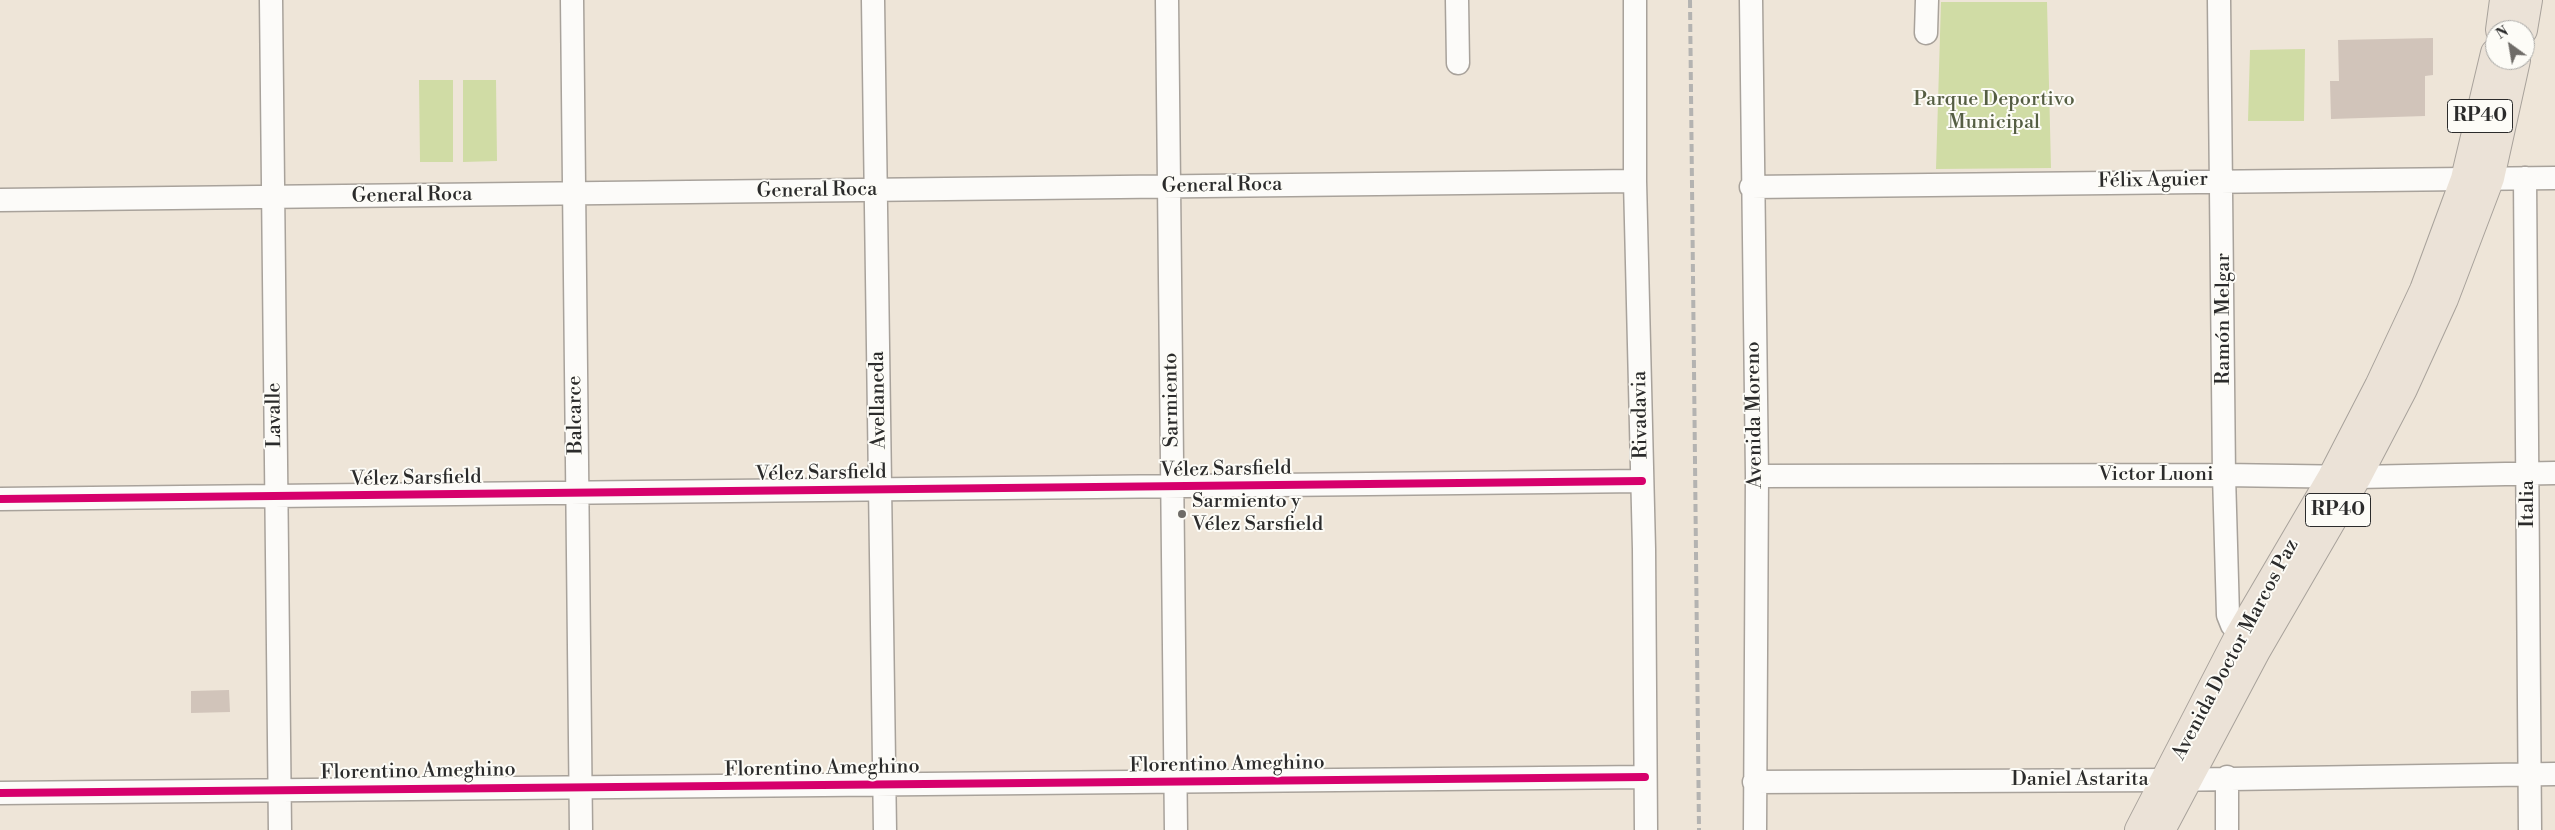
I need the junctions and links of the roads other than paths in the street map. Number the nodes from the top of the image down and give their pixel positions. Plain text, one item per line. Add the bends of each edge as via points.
1 (271, 0) edge
2 (572, 0) edge
3 (874, 0) edge
4 (1167, 0) edge
5 (1457, 0) edge
6 (1635, 0) edge
7 (1751, 0) edge
8 (1927, 0) edge
9 (2219, 0) edge
10 (2504, 0) edge
11 (2528, 0) edge
12 (2501, 20) edge
13 (2525, 20) edge
14 (1926, 33) dead end
15 (1458, 63) dead end
16 (2493, 70) edge
17 (2513, 70) edge
18 (2477, 178) junction
19 (2525, 178) junction
20 (2555, 178) edge
21 (2223, 180) junction
22 (1635, 181) junction
23 (1169, 186) junction
24 (1752, 187) junction
25 (876, 190) junction
26 (574, 194) junction
27 (273, 197) junction
28 (0, 200) edge
29 (2527, 473) junction
30 (2555, 473) edge
31 (2224, 475) junction
32 (1757, 476) junction
33 (2345, 477) junction
34 (1642, 481) junction
35 (1173, 486) junction
36 (881, 490) junction
37 (577, 493) junction
38 (276, 496) junction
39 (0, 499) edge
40 (2240, 634) junction
41 (2530, 774) junction
42 (2555, 774) edge
43 (1645, 777) junction
44 (2226, 777) junction
45 (2177, 779) junction
46 (1176, 781) junction
47 (1754, 782) junction
48 (885, 784) junction
49 (581, 787) junction
50 (279, 790) junction
51 (0, 793) edge
52 (280, 830) edge
53 (581, 830) edge
54 (886, 830) edge
55 (1176, 830) edge
56 (1646, 830) edge
57 (1755, 830) edge
58 (2139, 830) edge
59 (2161, 830) edge
60 (2227, 830) edge
61 (2530, 830) edge

1 - 27 street, Lavalle
2 - 26 street, Balcarce
3 - 25 street, Avellaneda
4 - 23 street, Sarmiento
5 - 15 street
6 - 22 street, Rivadavia
7 - 24 street, Avenida Moreno
8 - 14 street
9 - 21 street, Ramón Melgar
10 - 12 main road
11 - 13 main road
16 - 18 main road, Avenida Doctor Marcos Paz / RP40
17 - 18 main road, Avenida Doctor Marcos Paz / RP40
18 - 19 street, Félix Aguier
18 - 21 street, Félix Aguier
18 - 33 main road, Avenida Doctor Marcos Paz / RP40 via 2444,299 2403,389
19 - 20 street, Félix Aguier
19 - 29 street, Italia
21 - 24 street, Félix Aguier
21 - 31 street, Ramón Melgar
22 - 23 street, General Roca
22 - 34 street, Rivadavia
23 - 25 street, General Roca
23 - 35 street, Sarmiento
24 - 32 street, Avenida Moreno
25 - 26 street, General Roca
25 - 36 street, Avellaneda
26 - 27 street, General Roca
26 - 37 street, Balcarce
27 - 28 street, General Roca
27 - 38 street, Lavalle
29 - 30 street, Victor Luoni
29 - 33 street, Victor Luoni
29 - 41 street, Italia
31 - 32 street, Victor Luoni
31 - 33 street, Victor Luoni
31 - 40 street, Ramón Melgar via 2228,615
32 - 47 street, Avenida Moreno
33 - 40 main road, Avenida Doctor Marcos Paz / RP40
33 - 45 main road, Avenida Doctor Marcos Paz / RP40 via 2256,651
34 - 35 street, Vélez Sarsfield
34 - 43 street, Rivadavia
35 - 36 street, Vélez Sarsfield
35 - 46 street, Sarmiento
36 - 37 street, Vélez Sarsfield
36 - 48 street, Avellaneda
37 - 38 street, Vélez Sarsfield
37 - 49 street, Balcarce
38 - 39 street, Vélez Sarsfield
38 - 50 street, Lavalle
40 - 45 main road, Avenida Doctor Marcos Paz / RP40
41 - 42 street, Daniel Astarita
41 - 44 street, Daniel Astarita
41 - 61 street, Italia
43 - 46 street, Florentino Ameghino
43 - 56 street, Rivadavia
44 - 45 street, Daniel Astarita
44 - 60 street
45 - 47 street, Daniel Astarita
45 - 58 main road, Avenida Doctor Marcos Paz / RP40
45 - 59 main road, Avenida Doctor Marcos Paz / RP40
46 - 48 street, Florentino Ameghino
46 - 55 street, Sarmiento
47 - 57 street, Avenida Moreno
48 - 49 street, Florentino Ameghino
48 - 54 street, Avellaneda
49 - 50 street, Florentino Ameghino
49 - 53 street, Balcarce
50 - 51 street, Florentino Ameghino
50 - 52 street, Lavalle

